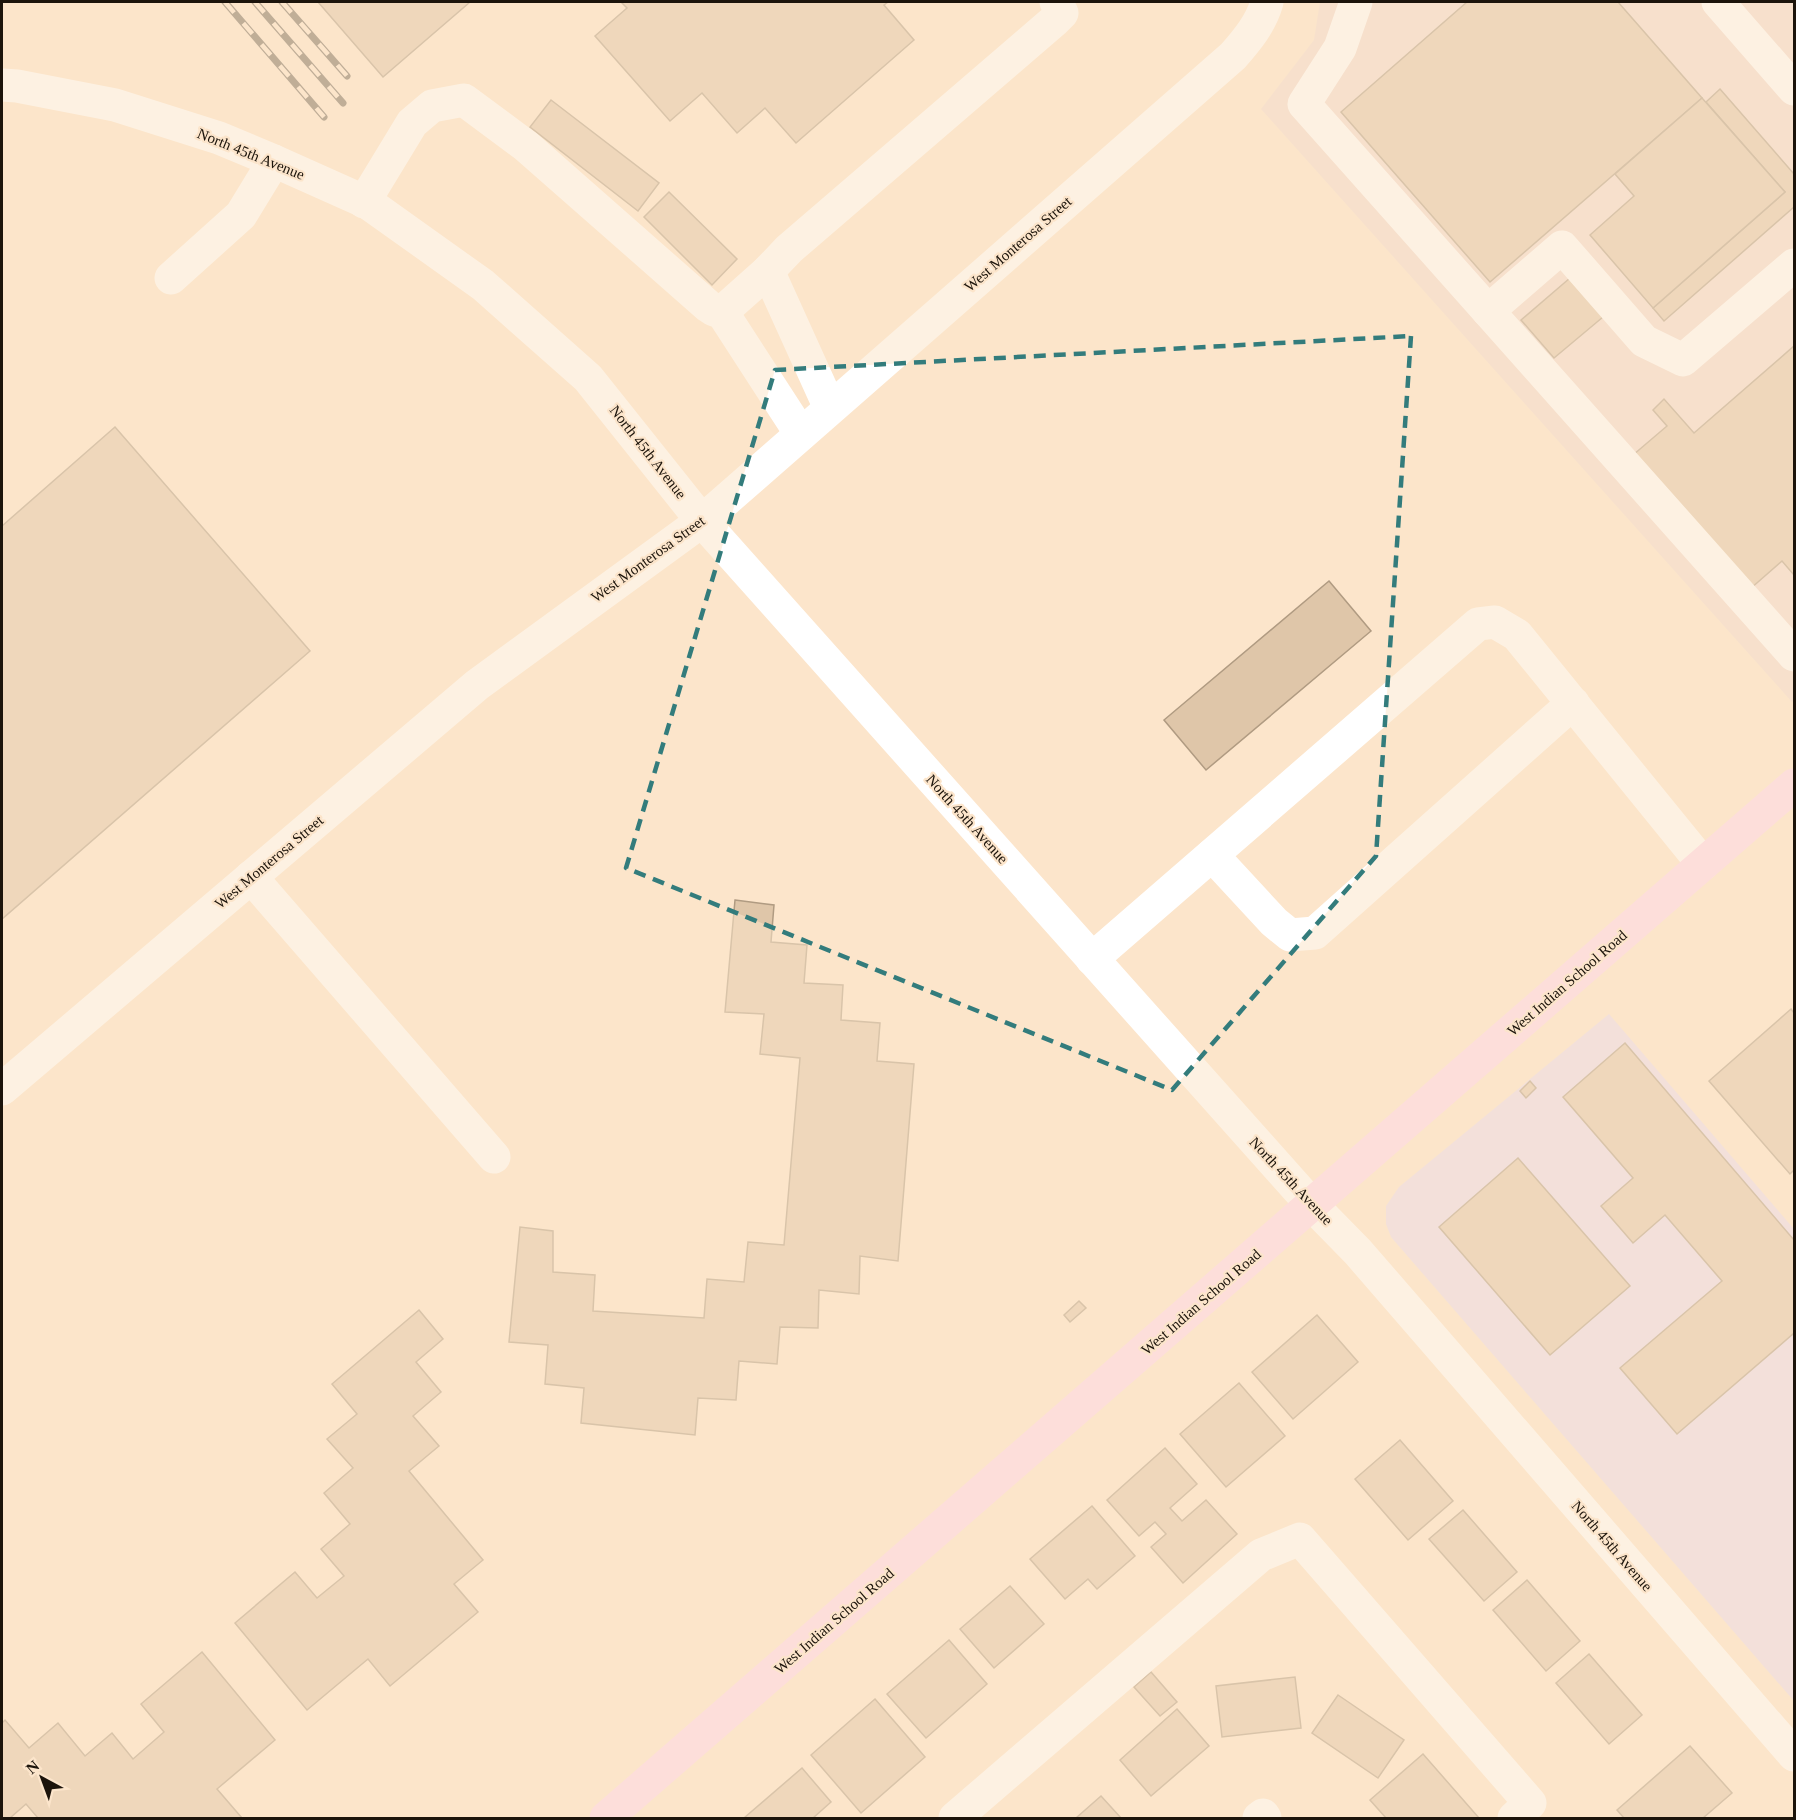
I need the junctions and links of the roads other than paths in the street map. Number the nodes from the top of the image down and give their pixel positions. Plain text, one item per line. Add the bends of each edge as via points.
1 (1267, 2) edge
2 (1356, 2) edge
3 (1718, 2) edge
4 (1064, 5) edge
5 (2, 85) edge
6 (1794, 89) edge
7 (274, 160) junction
8 (364, 202) junction
9 (1794, 265) edge
10 (768, 272) junction
11 (171, 278) dead end
12 (1488, 311) junction
13 (722, 312) junction
14 (830, 408) junction
15 (801, 434) junction
16 (702, 521) junction
17 (1794, 655) edge
18 (1573, 703) junction
19 (1794, 785) edge
20 (1212, 855) junction
21 (1703, 864) junction
22 (251, 877) junction
23 (1092, 959) junction
24 (2, 1089) edge
25 (495, 1157) dead end
26 (1312, 1205) junction
27 (1794, 1755) edge
28 (606, 1818) edge
29 (955, 1818) edge
30 (1514, 1818) edge

1 - 14 street, West Monterosa Street via 1252,33 1233,56
2 - 12 street via 1340,48 1304,104
3 - 6 street
4 - 10 street via 789,249
5 - 7 street, North 45th Avenue via 115,105
7 - 8 street, North 45th Avenue
7 - 11 street via 241,215
8 - 13 street via 412,123 432,106 464,100 525,146 708,306
8 - 16 street, North 45th Avenue via 483,285 588,378
9 - 12 street via 1683,360 1644,341 1562,247
10 - 13 street
10 - 14 street
12 - 17 street
13 - 15 street
14 - 15 street, West Monterosa Street
15 - 16 street, West Monterosa Street
16 - 22 street, West Monterosa Street via 477,686
16 - 23 street, North 45th Avenue
18 - 20 street via 1315,933 1290,935
18 - 20 street via 1517,635 1495,622 1478,624
18 - 21 street
19 - 21 main road, West Indian School Road
20 - 23 street
21 - 26 main road, West Indian School Road
22 - 24 street, West Monterosa Street
22 - 25 street
23 - 26 street, North 45th Avenue
26 - 27 street, North 45th Avenue via 1358,1252
26 - 28 main road, West Indian School Road
29 - 30 street via 1261,1555 1300,1539 1530,1803

